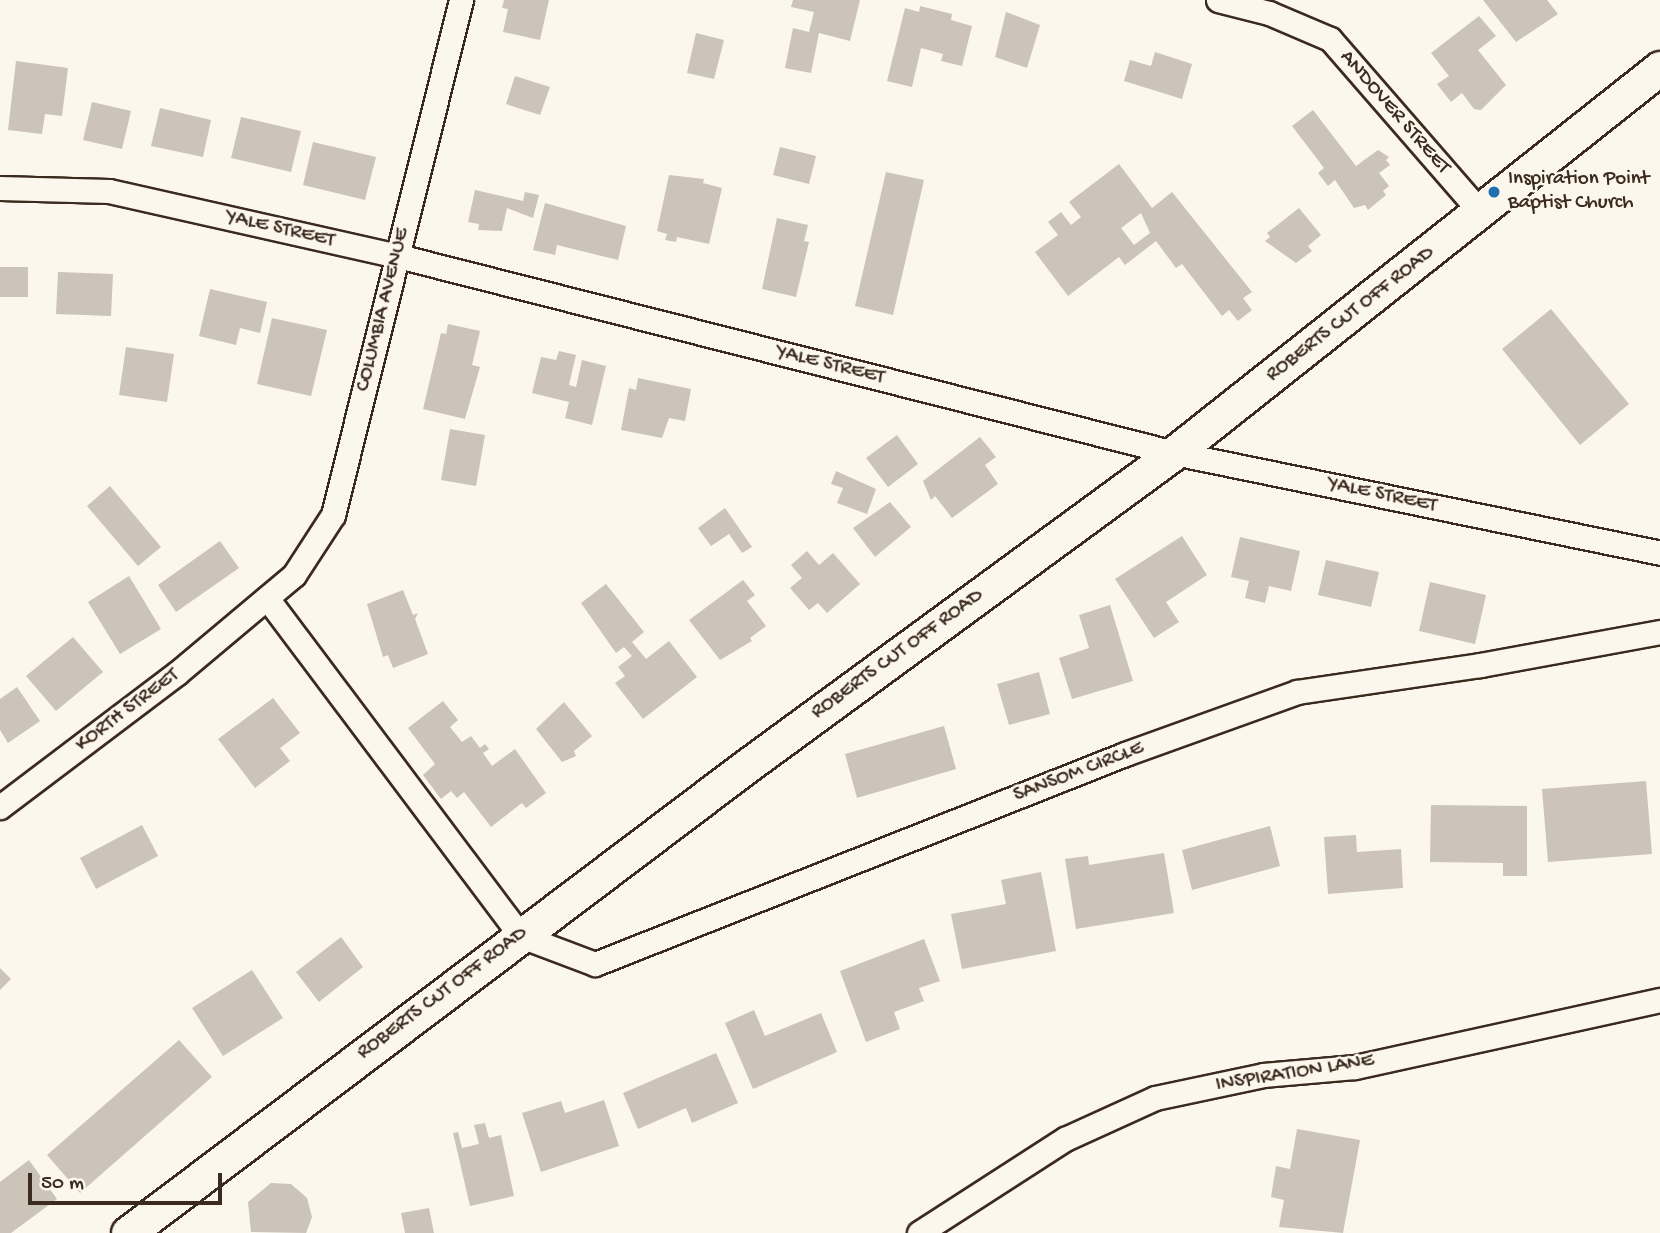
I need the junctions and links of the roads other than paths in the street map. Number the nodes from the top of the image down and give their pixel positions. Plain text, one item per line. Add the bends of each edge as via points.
1 (461, 0) edge
2 (1218, 0) edge
3 (1660, 68) edge
4 (0, 188) edge
5 (1481, 213) junction
6 (398, 256) junction
7 (1174, 453) junction
8 (1660, 553) edge
9 (260, 604) junction
10 (1660, 632) edge
11 (0, 807) edge
12 (521, 936) junction
13 (1660, 1000) edge
14 (128, 1233) edge
15 (919, 1233) edge

1 - 6 street, COLUMBIA AVENUE
2 - 5 street, ANDOVER STREET via 1269,13 1330,39
3 - 5 street, ROBERTS CUT OFF ROAD
4 - 6 street, YALE STREET via 108,191
5 - 7 street, ROBERTS CUT OFF ROAD
6 - 7 street, YALE STREET
6 - 9 street, COLUMBIA AVENUE via 333,515 308,558
7 - 8 street, YALE STREET
7 - 12 street, ROBERTS CUT OFF ROAD
9 - 11 street, KORTH STREET
9 - 12 street
10 - 12 street, SANSOM CIRCLE via 1480,666 1297,692 1125,754 595,964
12 - 14 street, ROBERTS CUT OFF ROAD
13 - 15 street, INSPIRATION LANE via 1355,1067 1263,1075 1155,1098 1065,1139

